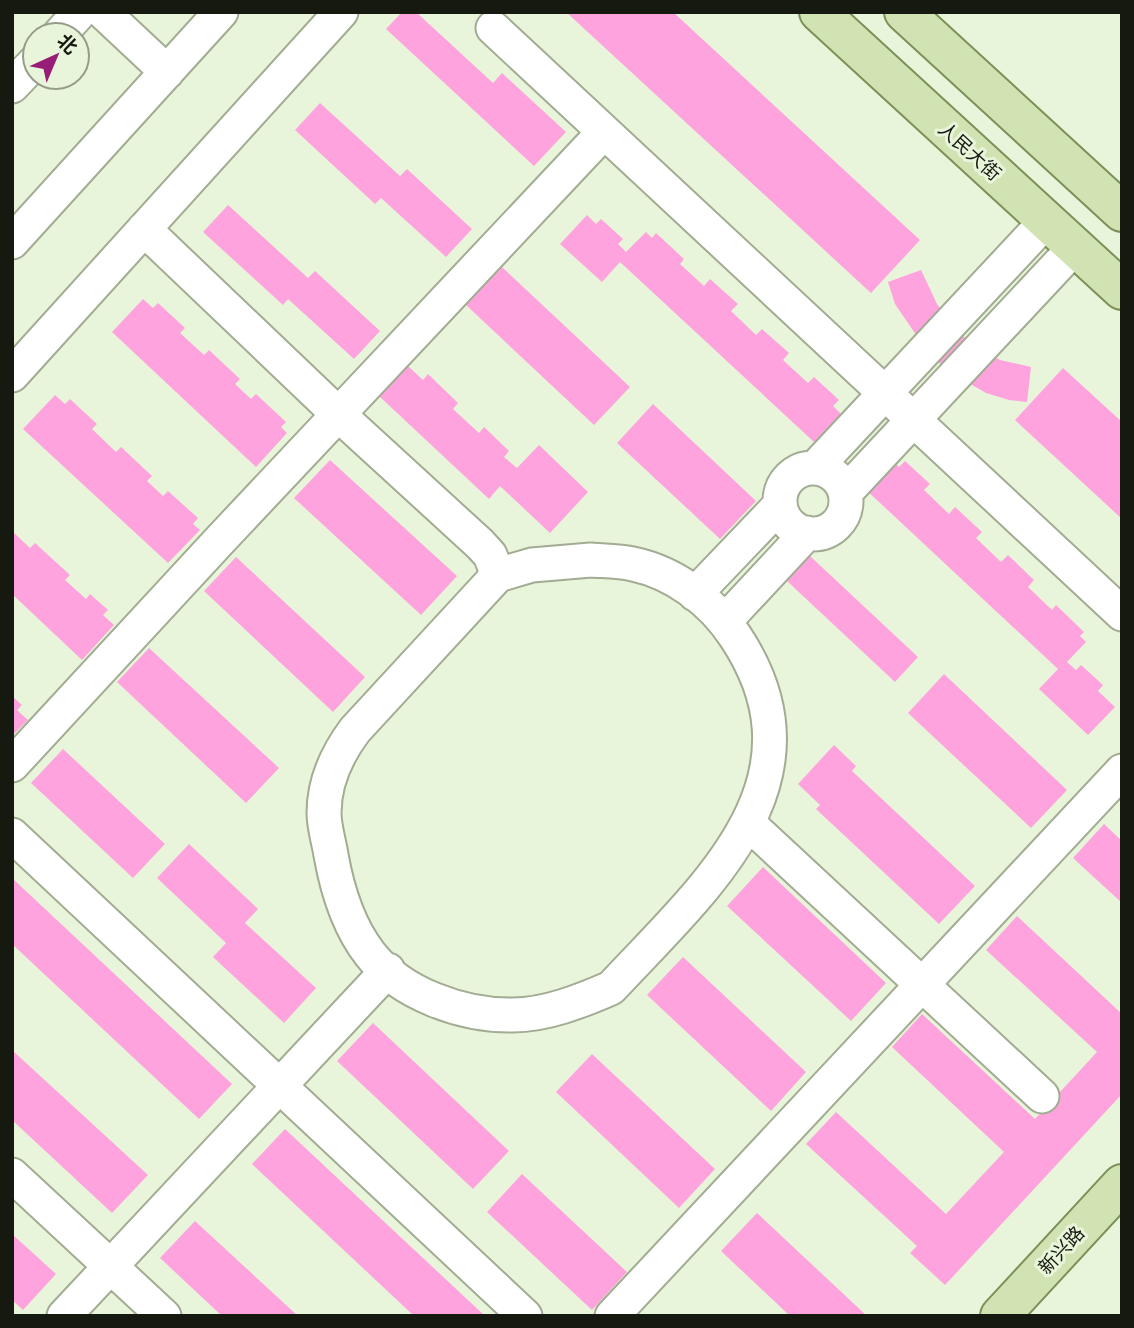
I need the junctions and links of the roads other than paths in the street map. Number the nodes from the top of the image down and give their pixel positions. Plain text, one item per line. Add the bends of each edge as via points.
1 (103, 12) edge
2 (221, 12) edge
3 (341, 12) edge
4 (819, 12) edge
5 (904, 12) edge
6 (493, 28) dead end
7 (167, 72) junction
8 (604, 132) junction
9 (1122, 212) edge
10 (1046, 220) junction
11 (144, 229) junction
12 (12, 242) edge
13 (1075, 247) junction
14 (1122, 290) edge
15 (12, 375) edge
16 (885, 393) junction
17 (338, 414) junction
18 (914, 420) junction
19 (815, 468) junction
20 (845, 493) junction
21 (780, 505) junction
22 (807, 534) junction
23 (498, 575) junction
24 (695, 594) junction
25 (1122, 614) edge
26 (725, 621) junction
27 (12, 765) edge
28 (1122, 771) edge
29 (748, 823) junction
30 (12, 835) edge
31 (388, 970) junction
32 (922, 985) junction
33 (280, 1085) junction
34 (1042, 1096) dead end
35 (12, 1175) edge
36 (1122, 1184) edge
37 (110, 1266) junction
38 (64, 1316) edge
39 (164, 1316) edge
40 (526, 1316) edge
41 (612, 1316) edge
42 (1000, 1316) edge

1 - 7 street
2 - 7 street
3 - 11 street
4 - 10 main road, 人民大街
5 - 9 main road
6 - 8 street
7 - 12 street
8 - 16 street
8 - 17 street
10 - 13 main road, 人民大街
10 - 16 street
11 - 15 street
11 - 17 street
13 - 14 main road, 人民大街
13 - 18 street
16 - 18 street
16 - 19 street
17 - 23 street via 480,544
17 - 27 street
18 - 20 street
18 - 25 street
19 - 20 street via 836,477
19 - 21 street via 805,468 786,480
20 - 22 street via 846,509 836,525
21 - 22 street via 787,522
21 - 24 street
22 - 26 street
23 - 24 street via 562,562 633,564 658,572
23 - 31 street via 355,730 329,774 324,813 333,867 351,922 371,955
24 - 26 street
26 - 29 street via 757,677 771,744 765,783
28 - 32 street
29 - 31 street via 701,892 611,988 542,1011 513,1015 450,1005 401,983
29 - 32 street
30 - 33 street
31 - 33 street
32 - 34 street
32 - 41 street
33 - 37 street
33 - 40 street
35 - 37 street
36 - 42 main road, 新兴路
37 - 38 street
37 - 39 street

